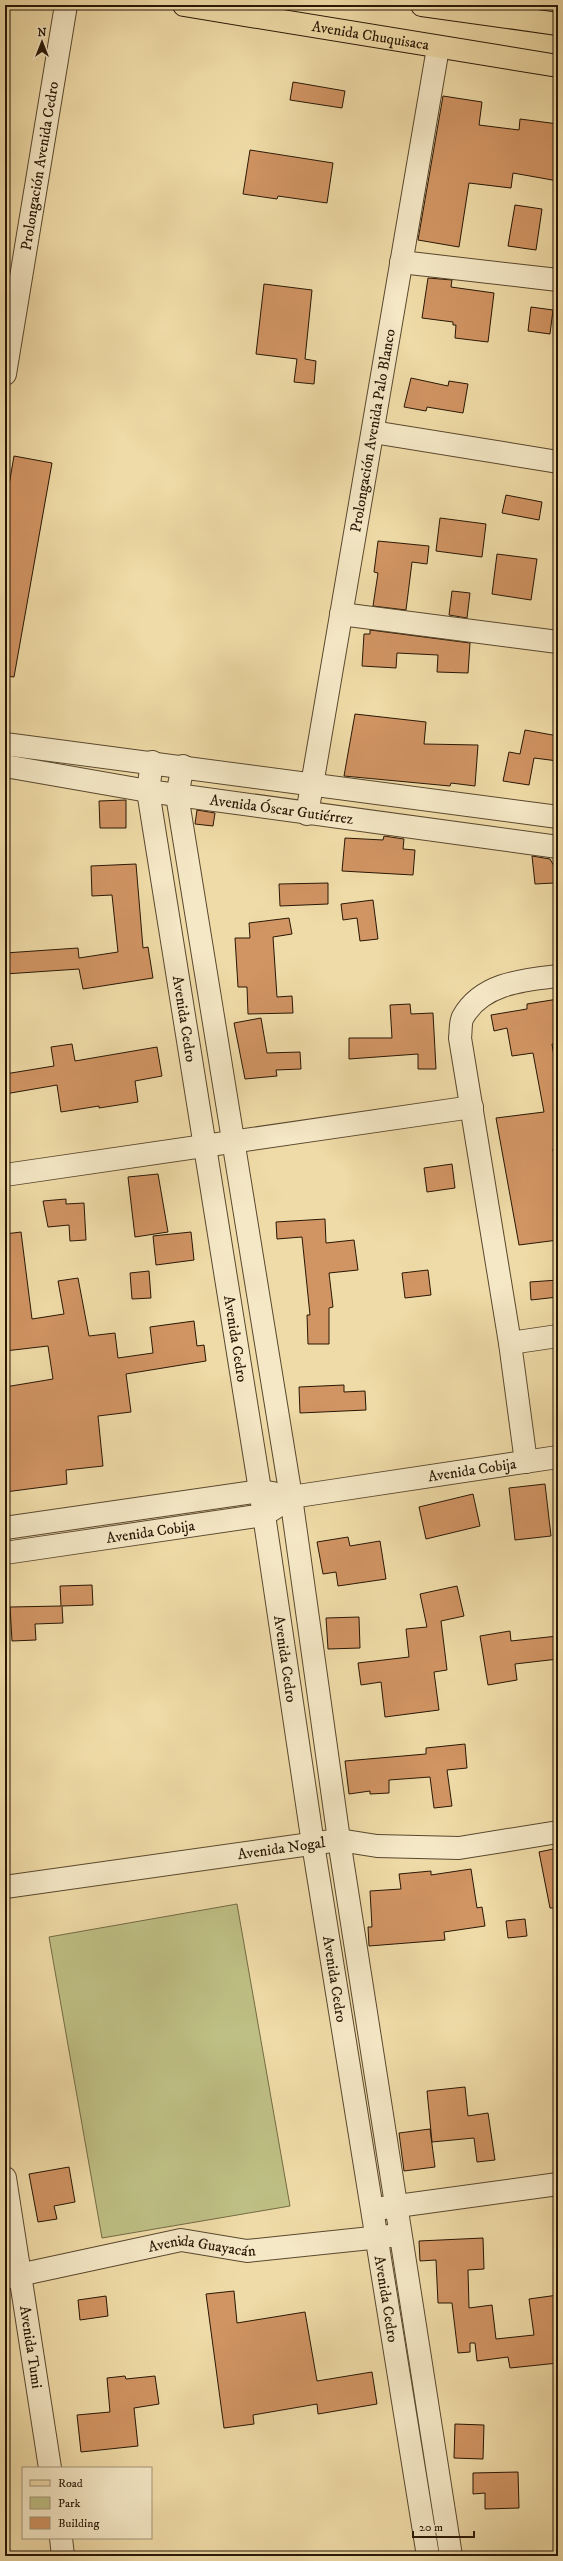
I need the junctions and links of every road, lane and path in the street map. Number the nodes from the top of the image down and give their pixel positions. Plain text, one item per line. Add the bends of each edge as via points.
1 (66, 5) edge
2 (184, 5) edge
3 (422, 5) edge
4 (558, 24) edge
5 (438, 48) junction
6 (558, 66) edge
7 (401, 262) junction
8 (558, 280) edge
9 (5, 374) edge
10 (373, 432) junction
11 (558, 462) edge
12 (342, 614) junction
13 (558, 642) edge
14 (5, 744) edge
15 (152, 762) junction
16 (5, 766) edge
17 (183, 766) junction
18 (312, 784) junction
19 (148, 791) junction
20 (177, 795) junction
21 (307, 814) junction
22 (558, 817) edge
23 (558, 847) edge
24 (558, 976) edge
25 (472, 1107) junction
26 (232, 1144) junction
27 (205, 1148) junction
28 (5, 1175) edge
29 (558, 1336) edge
30 (510, 1343) junction
31 (558, 1457) edge
32 (526, 1462) junction
33 (260, 1491) junction
34 (291, 1497) junction
35 (264, 1515) junction
36 (5, 1528) edge
37 (5, 1553) edge
38 (558, 1832) edge
39 (339, 1840) junction
40 (313, 1844) junction
41 (5, 1887) edge
42 (5, 2178) edge
43 (558, 2184) edge
44 (396, 2206) junction
45 (371, 2210) junction
46 (400, 2234) junction
47 (376, 2238) junction
48 (12, 2276) edge
49 (50, 2467) edge
50 (60, 2539) edge
51 (63, 2556) edge
52 (428, 2556) edge
53 (451, 2556) edge

1 - 9 street, Prolongación Avenida Cedro
2 - 5 main road, Avenida Chuquisaca
3 - 4 main road
5 - 6 main road, Avenida Chuquisaca
5 - 7 street, Prolongación Avenida Palo Blanco
7 - 8 street
7 - 10 street, Prolongación Avenida Palo Blanco
10 - 11 street
10 - 12 street, Prolongación Avenida Palo Blanco
12 - 13 street
12 - 18 street, Prolongación Avenida Palo Blanco
14 - 15 street, Avenida Óscar Gutiérrez
15 - 17 street, Avenida Óscar Gutiérrez
15 - 19 street, Avenida Cedro
16 - 19 street, Avenida Óscar Gutiérrez
17 - 18 street, Avenida Óscar Gutiérrez
17 - 20 street, Avenida Cedro
18 - 21 street, Prolongación Avenida Palo Blanco
18 - 22 street, Avenida Óscar Gutiérrez
19 - 20 street, Avenida Óscar Gutiérrez
19 - 27 street, Avenida Cedro
20 - 21 street, Avenida Óscar Gutiérrez
20 - 26 street, Avenida Cedro
21 - 23 street, Avenida Óscar Gutiérrez
24 - 25 street via 510,982 478,998 462,1018 460,1038
25 - 26 street
25 - 30 street
26 - 27 street
26 - 34 street, Avenida Cedro
27 - 28 street
27 - 33 street, Avenida Cedro
29 - 30 street
30 - 32 street
31 - 32 street, Avenida Cobija
32 - 34 street, Avenida Cobija
33 - 34 street, Avenida Cobija
33 - 35 street, Avenida Cedro
33 - 36 street, Avenida Cobija
34 - 35 street, Avenida Cobija
34 - 39 street, Avenida Cedro
35 - 37 street, Avenida Cobija
35 - 40 street, Avenida Cedro
38 - 39 street, Avenida Nogal via 459,1848 377,1846
39 - 40 street, Avenida Nogal
39 - 44 street, Avenida Cedro
40 - 41 street, Avenida Nogal
40 - 45 street, Avenida Cedro
42 - 48 street, Avenida Tumi
43 - 44 street
44 - 45 street
44 - 46 street, Avenida Cedro
45 - 47 street, Avenida Cedro
46 - 47 street, Avenida Guayacán
46 - 53 street, Avenida Cedro
47 - 48 street, Avenida Guayacán via 248,2251 181,2240
47 - 52 street, Avenida Cedro
48 - 49 street, Avenida Tumi
50 - 51 street

